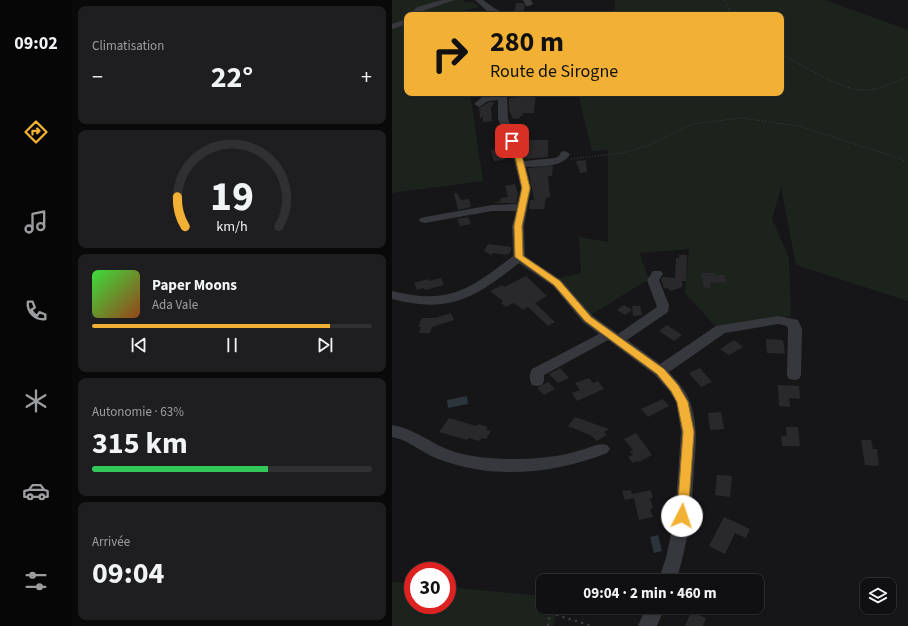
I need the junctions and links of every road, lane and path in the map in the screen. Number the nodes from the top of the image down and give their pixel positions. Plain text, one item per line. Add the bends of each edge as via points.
1 (450, 0) edge
2 (479, 0) edge
3 (494, 0) edge
4 (724, 0) edge
5 (417, 12) edge
6 (495, 12) edge
7 (498, 12) edge
8 (730, 12) edge
9 (404, 22) edge
10 (392, 27) edge
11 (784, 56) edge
12 (908, 77) edge
13 (498, 96) edge
14 (503, 96) edge
15 (479, 104) dead end
16 (561, 157) joint
17 (908, 163) edge
18 (520, 165) junction
19 (522, 207) junction
20 (424, 220) dead end
21 (519, 257) junction
22 (657, 274) dead end
23 (394, 299) edge
24 (613, 338) junction
25 (660, 371) junction
26 (794, 375) dead end
27 (537, 381) dead end
28 (392, 431) edge
29 (602, 449) dead end
30 (670, 574) edge
31 (653, 614) edge
32 (548, 626) edge
33 (592, 626) edge
34 (647, 626) edge

1 - 5 street via 420,8
2 - 6 street
3 - 7 street
4 - 8 path
9 - 10 street
11 - 12 path via 858,90 866,90
13 - 15 street via 485,99
14 - 18 street via 503,119
16 - 17 path via 622,153 645,147 692,124 741,118 799,126
16 - 18 street
18 - 19 street via 526,188
19 - 20 street via 492,208
19 - 21 street via 518,226
21 - 23 street via 481,287 463,296 441,301
21 - 24 street via 557,283 588,319
22 - 24 street via 653,280 663,309
24 - 25 street
24 - 27 street via 538,373
25 - 26 street via 721,329 778,320 793,323 795,328
25 - 30 street via 675,388 682,402 689,432 682,516 676,558
28 - 29 street via 415,438 443,454 470,462 507,466 545,464 588,455
31 - 34 street
32 - 33 path via 550,613

